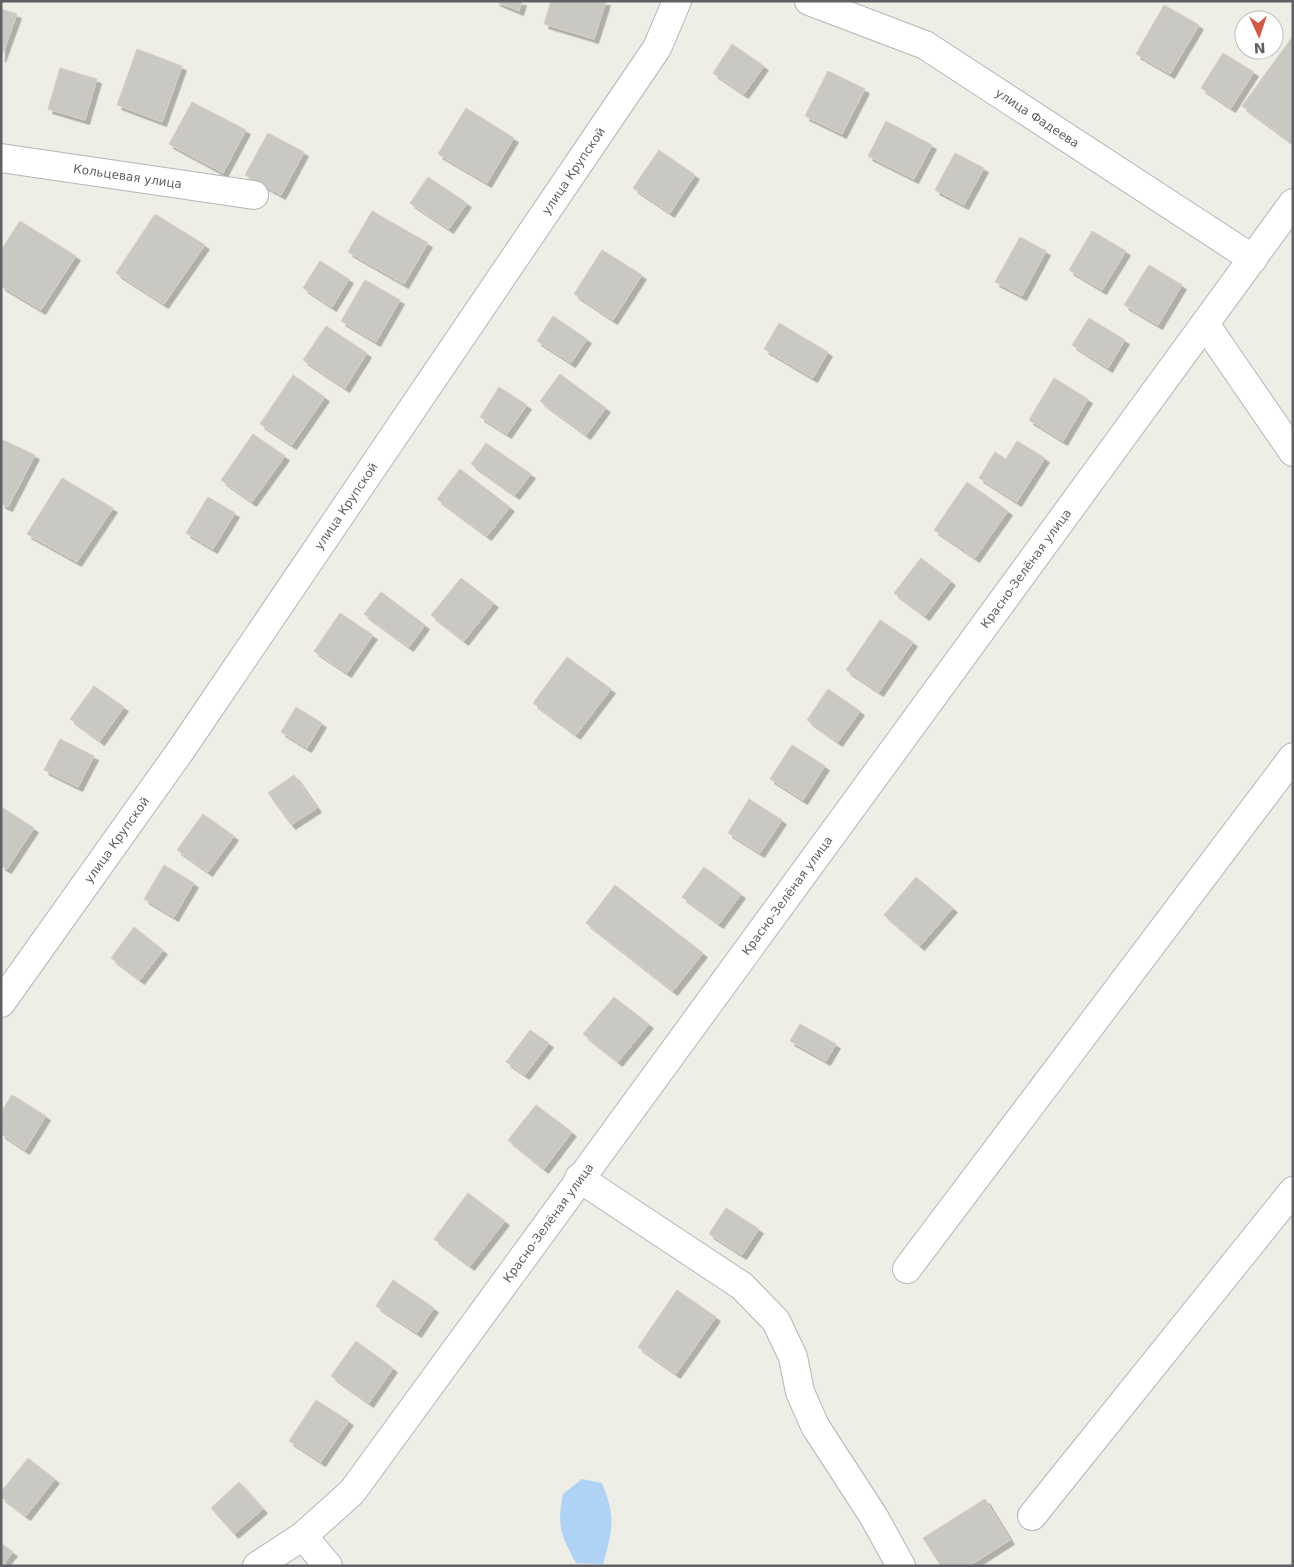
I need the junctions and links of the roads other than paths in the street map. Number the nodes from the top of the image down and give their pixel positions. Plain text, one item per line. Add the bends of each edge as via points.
1 (677, 1) edge
2 (810, 1) edge
3 (1, 158) edge
4 (254, 195) dead end
5 (1293, 203) edge
6 (1253, 259) junction
7 (1205, 324) junction
8 (1293, 452) edge
9 (1293, 756) edge
10 (1, 1003) edge
11 (579, 1178) junction
12 (1293, 1191) edge
13 (907, 1269) dead end
14 (1032, 1516) dead end
15 (303, 1536) junction
16 (257, 1566) edge
17 (328, 1566) edge
18 (901, 1566) edge

1 - 10 street, улица Крупской via 646,65 181,750
2 - 6 street, улица Фадеева via 924,45
3 - 4 street, Кольцевая улица
5 - 6 street, Красно-Зелёная улица
6 - 7 street, Красно-Зелёная улица
7 - 8 street
7 - 11 street, Красно-Зелёная улица
9 - 13 street
11 - 15 street, Красно-Зелёная улица via 352,1492
11 - 18 street via 742,1286 776,1321 793,1357 800,1392 815,1426 874,1517
12 - 14 street
15 - 16 street, Красно-Зелёная улица
15 - 17 street

